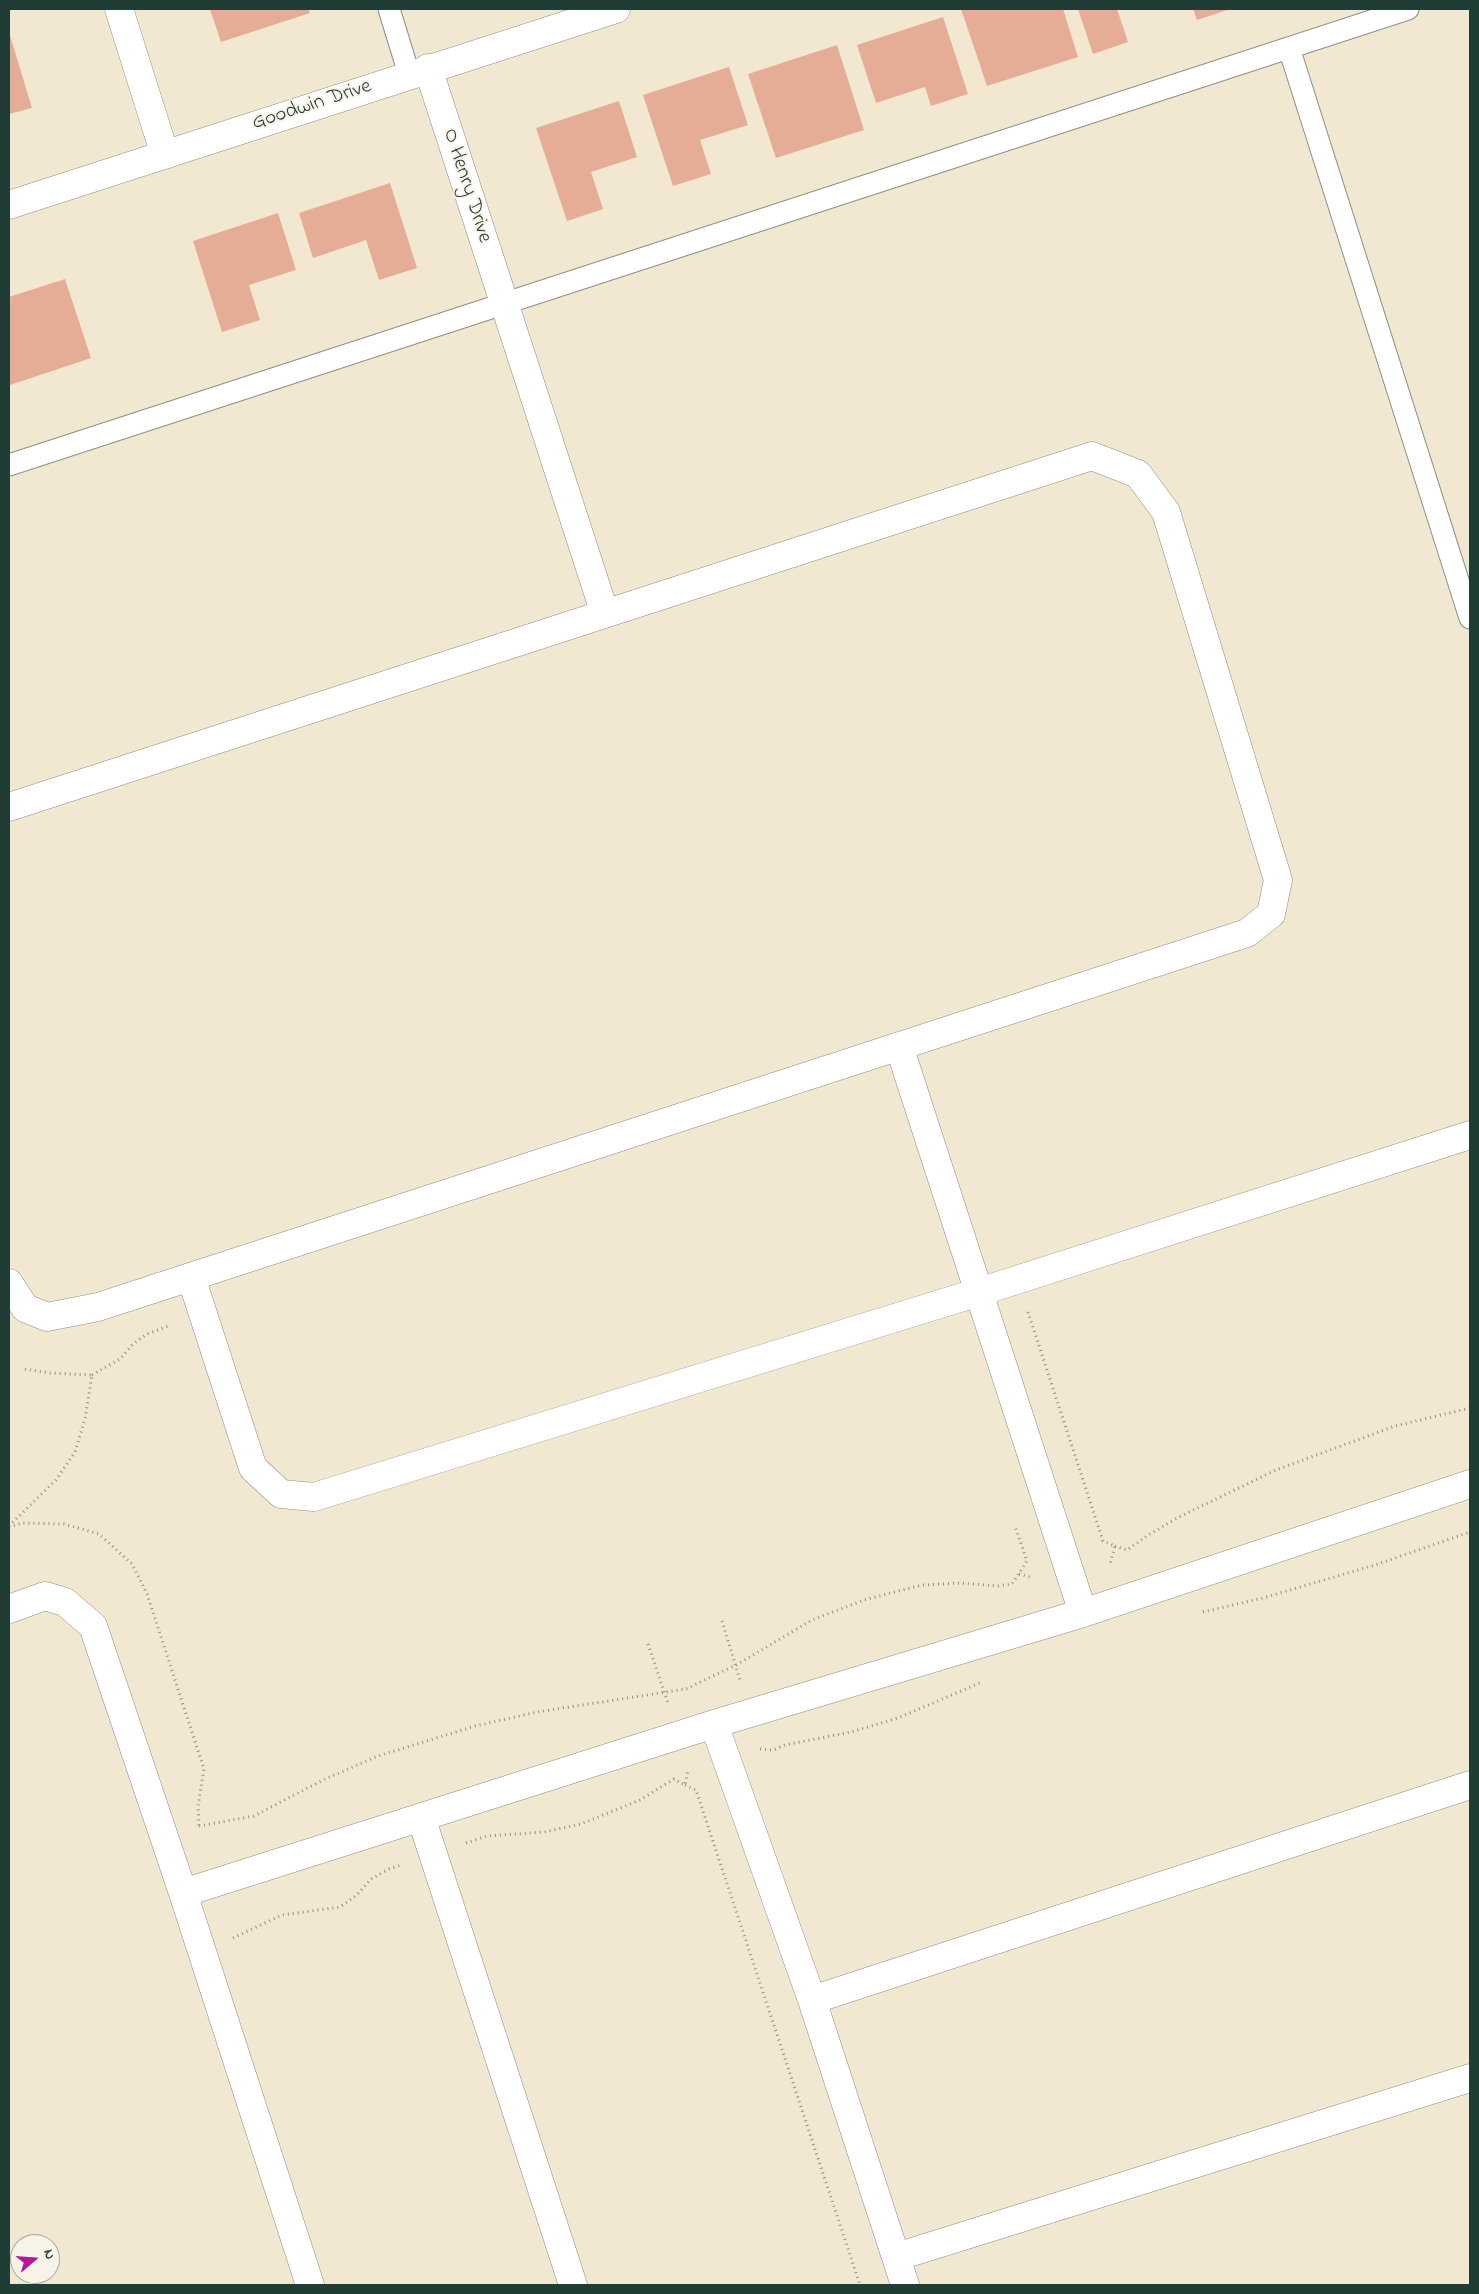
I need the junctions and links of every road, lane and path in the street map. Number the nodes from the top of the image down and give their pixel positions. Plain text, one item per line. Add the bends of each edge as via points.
1 (119, 9) edge
2 (389, 9) edge
3 (616, 9) edge
4 (1408, 9) edge
5 (1289, 48) junction
6 (419, 71) junction
7 (165, 155) junction
8 (9, 205) edge
9 (504, 303) junction
10 (9, 465) edge
11 (605, 614) junction
12 (1470, 618) edge
13 (9, 807) edge
14 (899, 1046) junction
15 (1470, 1135) edge
16 (191, 1277) junction
17 (9, 1282) edge
18 (979, 1292) junction
19 (1028, 1312) dead end
20 (176, 1324) dead end
21 (24, 1369) dead end
22 (92, 1375) junction
23 (1470, 1408) edge
24 (1470, 1484) edge
25 (9, 1526) edge
26 (1015, 1526) dead end
27 (1470, 1532) edge
28 (1115, 1546) junction
29 (1110, 1564) dead end
30 (1019, 1574) junction
31 (1033, 1578) dead end
32 (9, 1609) edge
33 (1083, 1614) junction
34 (1196, 1614) dead end
35 (722, 1621) dead end
36 (648, 1644) dead end
37 (736, 1665) junction
38 (990, 1680) dead end
39 (743, 1688) dead end
40 (664, 1692) junction
41 (670, 1709) dead end
42 (714, 1724) junction
43 (760, 1749) dead end
44 (688, 1767) dead end
45 (685, 1785) junction
46 (1470, 1785) edge
47 (422, 1817) junction
48 (199, 1826) junction
49 (199, 1834) dead end
50 (463, 1844) dead end
51 (402, 1864) dead end
52 (183, 1893) junction
53 (230, 1931) dead end
54 (812, 2000) junction
55 (1470, 2078) edge
56 (896, 2257) junction
57 (310, 2285) edge
58 (574, 2285) edge
59 (860, 2285) edge
60 (905, 2285) edge

1 - 7 street
2 - 6 lane
3 - 6 street, Goodwin Drive
4 - 5 lane
5 - 9 lane
5 - 12 lane
6 - 7 street, Goodwin Drive
6 - 9 street, O Henry Drive
7 - 8 street, Goodwin Drive
9 - 10 lane
9 - 11 street, O Henry Drive
11 - 13 street
11 - 14 street via 1092,456 1138,474 1166,512 1278,880 1271,914 1247,933
14 - 16 street
14 - 18 street
15 - 18 street
16 - 17 street via 98,1308 47,1317 25,1308
16 - 18 street via 253,1468 280,1494 314,1497
18 - 33 street
19 - 28 path via 1103,1541
20 - 22 path via 147,1334 120,1359
21 - 22 path
22 - 25 path via 86,1419 76,1452 56,1480
23 - 28 path via 1395,1426 1276,1470 1177,1518 1127,1550
24 - 33 street
25 - 48 path via 64,1524 99,1534 132,1564 147,1594 204,1769 198,1806
26 - 30 path via 1027,1561
27 - 34 path via 1375,1565
28 - 29 path
30 - 31 path
30 - 37 path via 1012,1584 922,1585 864,1600 812,1620
32 - 52 street via 44,1596 65,1602 93,1626
33 - 42 street
35 - 37 path
36 - 40 path
37 - 39 path
37 - 40 path via 686,1688
38 - 43 path via 898,1718 773,1750
40 - 41 path
40 - 48 path via 537,1712 474,1726 378,1756 254,1816
42 - 47 street
42 - 54 street
44 - 45 path
45 - 50 path via 674,1779 640,1800 582,1824 544,1832 487,1836
45 - 59 path via 696,1790
46 - 54 street
47 - 52 street
47 - 58 street
48 - 49 path
51 - 53 path via 371,1879 340,1906 282,1915 233,1938
52 - 57 street
54 - 56 street
55 - 56 street
56 - 60 street

